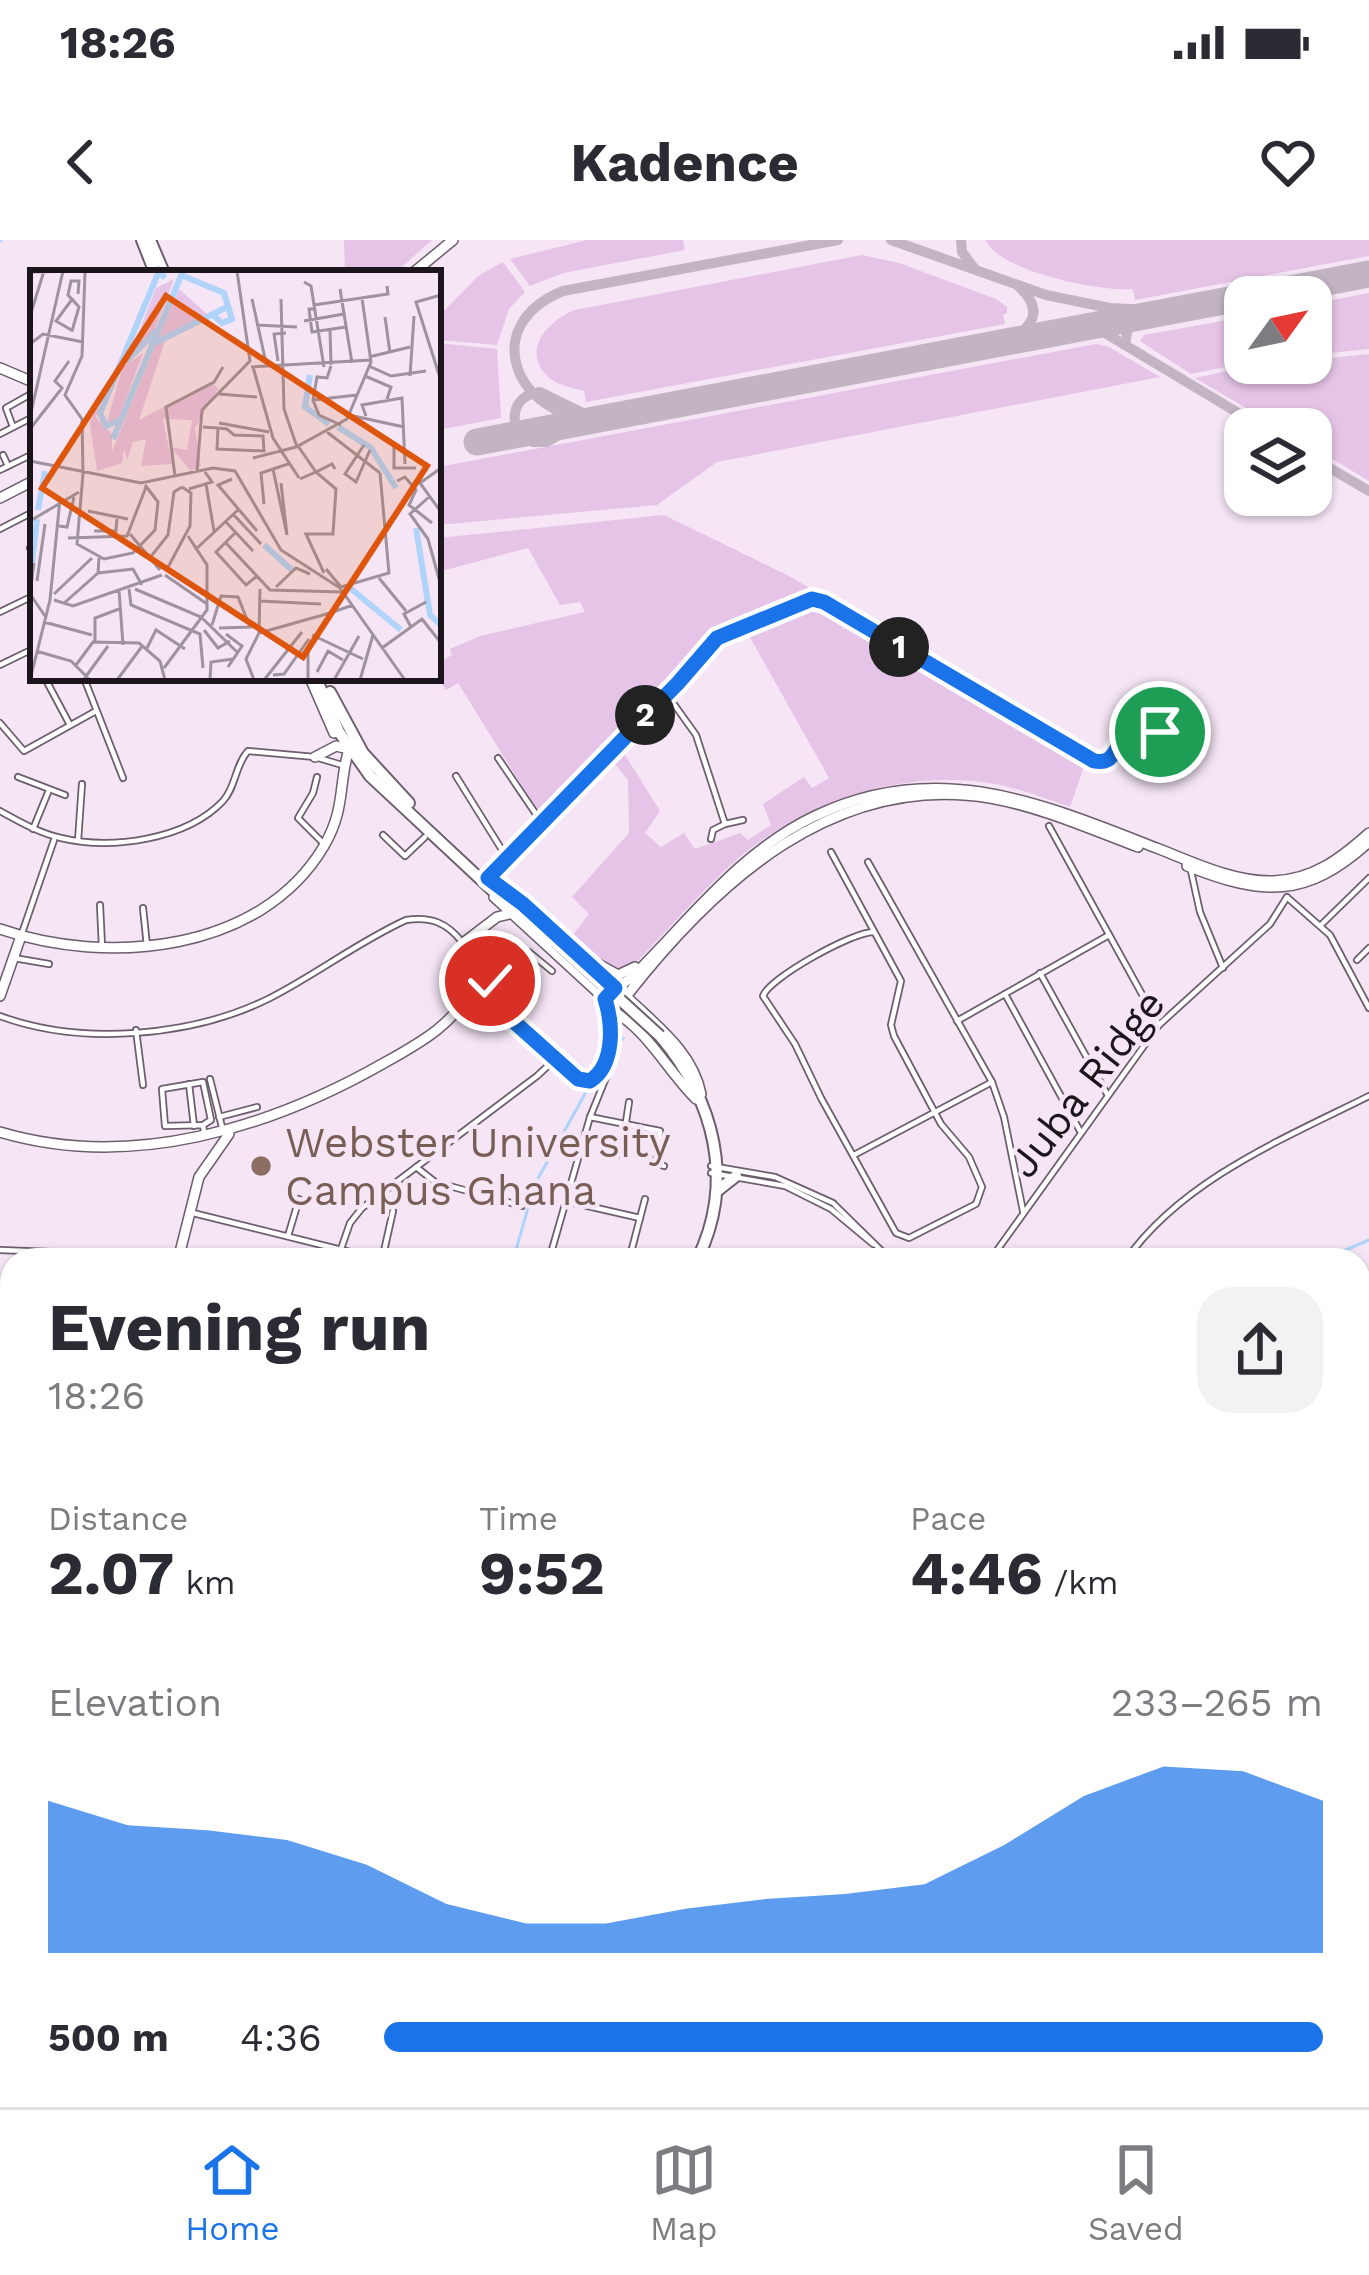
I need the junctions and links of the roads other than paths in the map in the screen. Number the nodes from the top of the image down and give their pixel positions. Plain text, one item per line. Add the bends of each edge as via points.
1 (146, 240) edge
2 (453, 240) edge
3 (158, 270) edge
4 (417, 270) edge
5 (1, 370) edge
6 (30, 387) edge
7 (30, 390) edge
8 (30, 418) edge
9 (13, 427) junction
10 (0, 434) edge
11 (3, 455) edge
12 (30, 455) edge
13 (8, 466) junction
14 (0, 470) edge
15 (30, 482) edge
16 (1, 495) edge
17 (30, 513) edge
18 (1, 525) edge
19 (30, 597) edge
20 (0, 612) edge
21 (30, 650) edge
22 (0, 665) edge
23 (85, 681) edge
24 (318, 681) edge
25 (47, 682) dead end
26 (666, 693) junction
27 (96, 711) junction
28 (0, 723) edge
29 (70, 725) junction
30 (1197, 755) dead end
31 (350, 756) junction
32 (316, 757) junction
33 (498, 758) dead end
34 (457, 776) dead end
35 (18, 777) dead end
36 (316, 777) dead end
37 (123, 778) dead end
38 (82, 784) dead end
39 (49, 790) junction
40 (64, 795) dead end
41 (0, 811) edge
42 (743, 820) dead end
43 (542, 824) junction
44 (725, 824) junction
45 (1048, 826) dead end
46 (33, 829) junction
47 (1369, 833) edge
48 (383, 835) dead end
49 (55, 837) junction
50 (431, 838) junction
51 (711, 838) dead end
52 (78, 842) junction
53 (1369, 842) edge
54 (325, 845) junction
55 (832, 853) dead end
56 (508, 858) junction
57 (868, 862) dead end
58 (1191, 868) junction
59 (1369, 878) edge
60 (486, 879) junction
61 (100, 904) dead end
62 (143, 908) dead end
63 (1294, 908) junction
64 (1282, 910) junction
65 (503, 915) junction
66 (1321, 926) junction
67 (0, 929) edge
68 (874, 932) junction
69 (1109, 935) junction
70 (21, 936) junction
71 (555, 941) junction
72 (667, 941) junction
73 (463, 943) junction
74 (146, 946) junction
75 (102, 947) junction
76 (1369, 948) edge
77 (14, 958) junction
78 (1357, 960) dead end
79 (49, 964) dead end
80 (1222, 968) junction
81 (552, 971) dead end
82 (1040, 973) junction
83 (473, 986) junction
84 (615, 988) junction
85 (1005, 994) junction
86 (0, 996) edge
87 (629, 997) junction
88 (606, 1004) junction
89 (1369, 1008) edge
90 (502, 1011) junction
91 (620, 1012) junction
92 (1171, 1015) junction
93 (0, 1016) edge
94 (957, 1021) junction
95 (1179, 1021) dead end
96 (1159, 1025) junction
97 (136, 1030) junction
98 (541, 1045) junction
99 (550, 1053) junction
100 (543, 1070) junction
101 (210, 1079) dead end
102 (992, 1082) junction
103 (189, 1084) junction
104 (143, 1085) dead end
105 (1108, 1094) junction
106 (698, 1096) junction
107 (1369, 1096) edge
108 (629, 1102) dead end
109 (257, 1107) dead end
110 (934, 1111) junction
111 (219, 1117) junction
112 (590, 1117) junction
113 (626, 1125) junction
114 (194, 1126) junction
115 (204, 1131) junction
116 (228, 1132) junction
117 (1080, 1132) junction
118 (4, 1134) edge
119 (191, 1139) junction
120 (621, 1156) dead end
121 (853, 1156) junction
122 (205, 1165) junction
123 (664, 1166) dead end
124 (416, 1167) junction
125 (719, 1169) junction
126 (717, 1191) junction
127 (298, 1199) dead end
128 (645, 1199) dead end
129 (566, 1202) junction
130 (522, 1206) dead end
131 (393, 1211) dead end
132 (1023, 1211) junction
133 (187, 1212) junction
134 (640, 1218) junction
135 (288, 1237) junction
136 (180, 1248) edge
137 (333, 1248) edge
138 (342, 1248) edge
139 (385, 1248) edge
140 (553, 1248) edge
141 (632, 1248) edge
142 (697, 1248) edge
143 (699, 1248) edge
144 (879, 1248) edge
145 (997, 1248) edge
146 (1137, 1248) edge

1 - 3 main road
2 - 4 main road
5 - 6 main road
7 - 9 street via 6,408
8 - 9 street
9 - 10 street
11 - 13 street
12 - 13 street
13 - 14 street
15 - 16 main road
17 - 18 street
19 - 20 street
21 - 22 street
23 - 27 street
24 - 31 main road
25 - 29 street
26 - 30 street via 717,638 812,599 1094,761 1111,759 1137,730 1160,732
26 - 43 street
26 - 44 street via 696,735
27 - 29 street
27 - 37 street
28 - 29 street via 24,752
31 - 32 street
31 - 32 main road via 338,745
31 - 50 main road
31 - 54 main road
31 - 60 main road via 379,773
32 - 52 street via 248,751 224,800 189,825 133,840
33 - 43 street
34 - 56 street
35 - 39 street
36 - 54 street via 298,818
38 - 52 street
39 - 40 street
39 - 46 street
41 - 46 street
42 - 44 street
43 - 56 street
44 - 51 street
45 - 69 street
46 - 49 street
47 - 72 main road via 1317,872 1257,880 1003,793 914,790 801,823 737,868
48 - 50 street via 405,856
49 - 52 street
49 - 70 street
50 - 60 main road
53 - 58 main road via 1298,886 1248,887
54 - 74 main road via 291,885 249,916
55 - 68 street
56 - 60 street
57 - 94 street
58 - 80 street
58 - 87 main road via 993,799 880,802 822,820 762,856
59 - 66 street
60 - 65 main road
60 - 71 main road
60 - 71 main road
61 - 75 street
62 - 74 street
63 - 64 street
63 - 64 street via 1287,897
63 - 66 street
64 - 80 street, Juba Ridge
65 - 73 main road
65 - 88 main road
66 - 89 street
67 - 70 main road
68 - 110 street via 901,981 890,1025
68 - 121 street via 860,932 763,993
69 - 82 street
69 - 96 street
70 - 75 main road
70 - 77 main road
71 - 72 main road via 618,975
71 - 84 main road
71 - 106 main road, bridge via 658,1038
72 - 84 main road
73 - 83 main road
73 - 97 street via 435,920 406,920 242,1010
74 - 75 main road
76 - 78 street
77 - 79 street
77 - 86 main road
80 - 92 street, Juba Ridge
81 - 90 street via 529,952 489,982 507,1002
82 - 85 street
82 - 105 street
83 - 90 street
83 - 116 main road via 460,1009 404,1052 313,1100
84 - 87 main road
84 - 88 main road
85 - 94 street
85 - 117 street
87 - 91 main road
87 - 106 main road via 673,1041 695,1074
88 - 91 main road
88 - 99 street via 609,1054 596,1078 578,1079
90 - 98 street
91 - 106 main road
91 - 112 street via 612,1026 614,1058
92 - 95 street
92 - 96 street, Juba Ridge
93 - 97 street via 61,1032
94 - 102 street
96 - 105 street, Juba Ridge
97 - 104 street
98 - 99 street
98 - 100 street via 549,1059
99 - 100 street
100 - 124 street
101 - 111 street
102 - 110 street
102 - 132 street
103 - 114 street
103 - 114 street via 161,1090 165,1126
103 - 115 street via 204,1083 211,1122
105 - 117 street, Juba Ridge
106 - 125 main road
107 - 146 street via 1196,1191
108 - 113 street
109 - 111 street
110 - 121 street
110 - 121 street via 982,1187 976,1204 956,1216 909,1238 896,1233
111 - 116 street
112 - 113 street
112 - 129 street
113 - 120 street
113 - 123 street via 660,1131 656,1163
114 - 115 street
115 - 116 main road
115 - 119 main road
116 - 122 main road
117 - 132 street, Juba Ridge
118 - 119 main road via 102,1145
119 - 122 main road
122 - 133 main road
124 - 130 street via 435,1182
124 - 138 street via 355,1215
125 - 126 main road
125 - 126 main road
125 - 142 main road
125 - 144 street via 775,1177 832,1206
126 - 143 main road
127 - 135 street
128 - 134 street
129 - 134 street
129 - 140 street
131 - 139 street
132 - 145 street, Juba Ridge
133 - 135 street
133 - 136 main road
134 - 141 street
135 - 137 street

